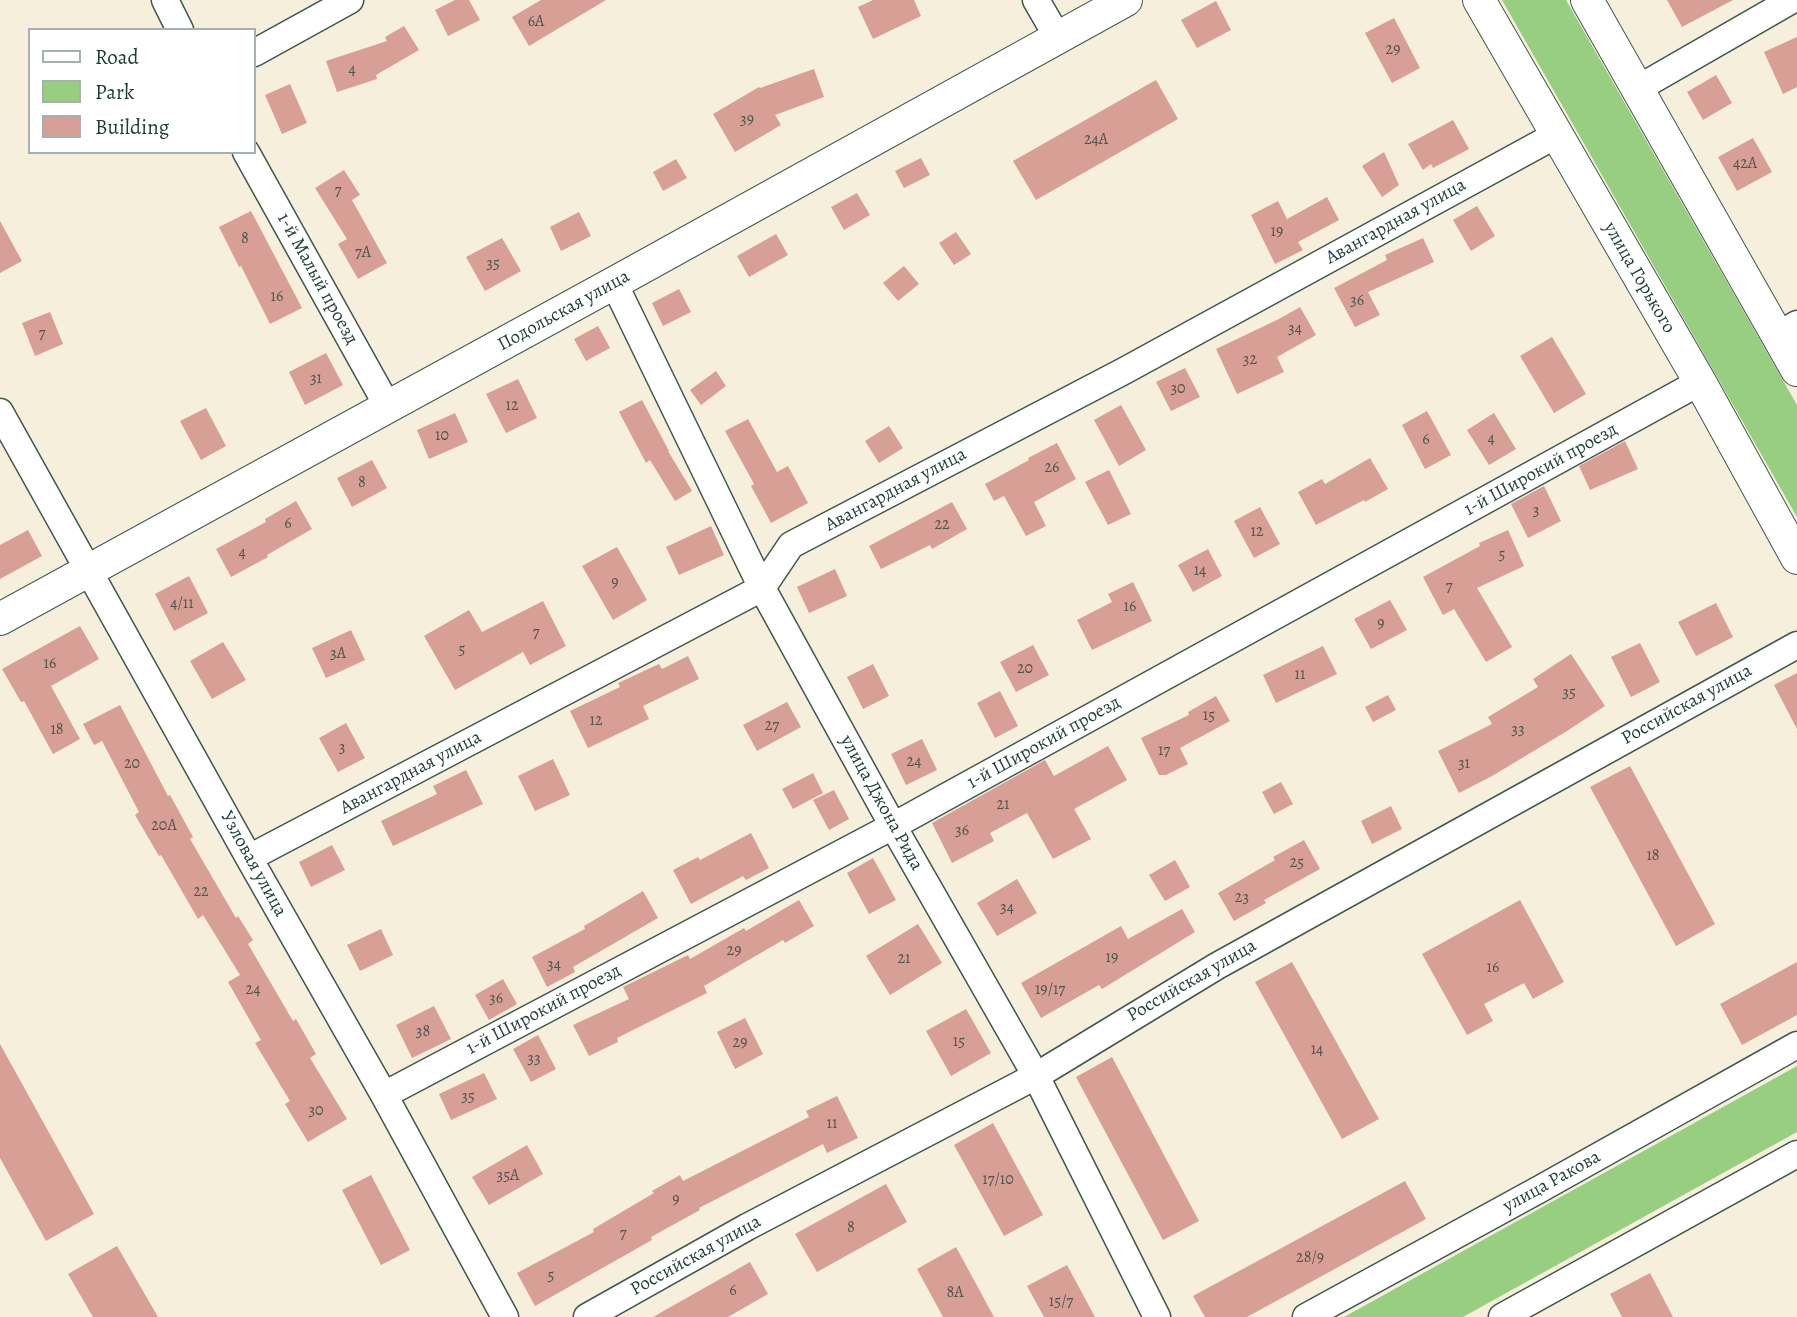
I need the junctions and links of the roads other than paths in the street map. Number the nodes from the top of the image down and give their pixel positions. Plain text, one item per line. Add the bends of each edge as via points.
1 (165, 0) edge
2 (350, 0) edge
3 (1036, 0) edge
4 (1126, 0) edge
5 (1479, 0) edge
6 (1587, 0) edge
7 (1792, 0) edge
8 (179, 28) edge
9 (1058, 37) junction
10 (256, 52) edge
11 (1637, 89) junction
12 (1556, 135) junction
13 (247, 154) edge
14 (614, 283) junction
15 (1787, 330) edge
16 (1797, 370) edge
17 (1700, 382) junction
18 (388, 407) junction
19 (0, 412) edge
20 (1797, 558) edge
21 (88, 570) junction
22 (762, 588) junction
23 (0, 619) edge
24 (1797, 645) edge
25 (893, 826) junction
26 (249, 858) junction
27 (1797, 1045) edge
28 (1036, 1076) junction
29 (384, 1095) junction
30 (1797, 1154) edge
31 (505, 1317) edge
32 (587, 1317) edge
33 (1157, 1317) edge
34 (1306, 1317) edge
35 (1502, 1317) edge

1 - 8 street
2 - 10 street
3 - 9 street
4 - 9 street, Подольская улица
5 - 12 street, улица Горького
6 - 11 street
7 - 11 street
9 - 14 street, Подольская улица
11 - 15 street
12 - 17 street, улица Горького
12 - 22 street, Авангардная улица via 1124,371 791,545
13 - 18 street, 1-й Малый проезд
14 - 18 street, Подольская улица
14 - 22 street, улица Джона Рида
15 - 16 street
17 - 20 street, улица Горького
17 - 25 street, 1-й Широкий проезд
18 - 21 street, Подольская улица
19 - 21 street, Узловая улица
21 - 23 street, Подольская улица
21 - 26 street, Узловая улица
22 - 25 street, улица Джона Рида
22 - 26 street, Авангардная улица
24 - 28 street, Российская улица via 1217,965
25 - 28 street, улица Джона Рида
25 - 29 street, 1-й Широкий проезд
26 - 29 street, Узловая улица
27 - 34 street, улица Ракова
28 - 32 street, Российская улица via 747,1227
28 - 33 street, улица Джона Рида
29 - 31 street, Узловая улица
30 - 35 street

